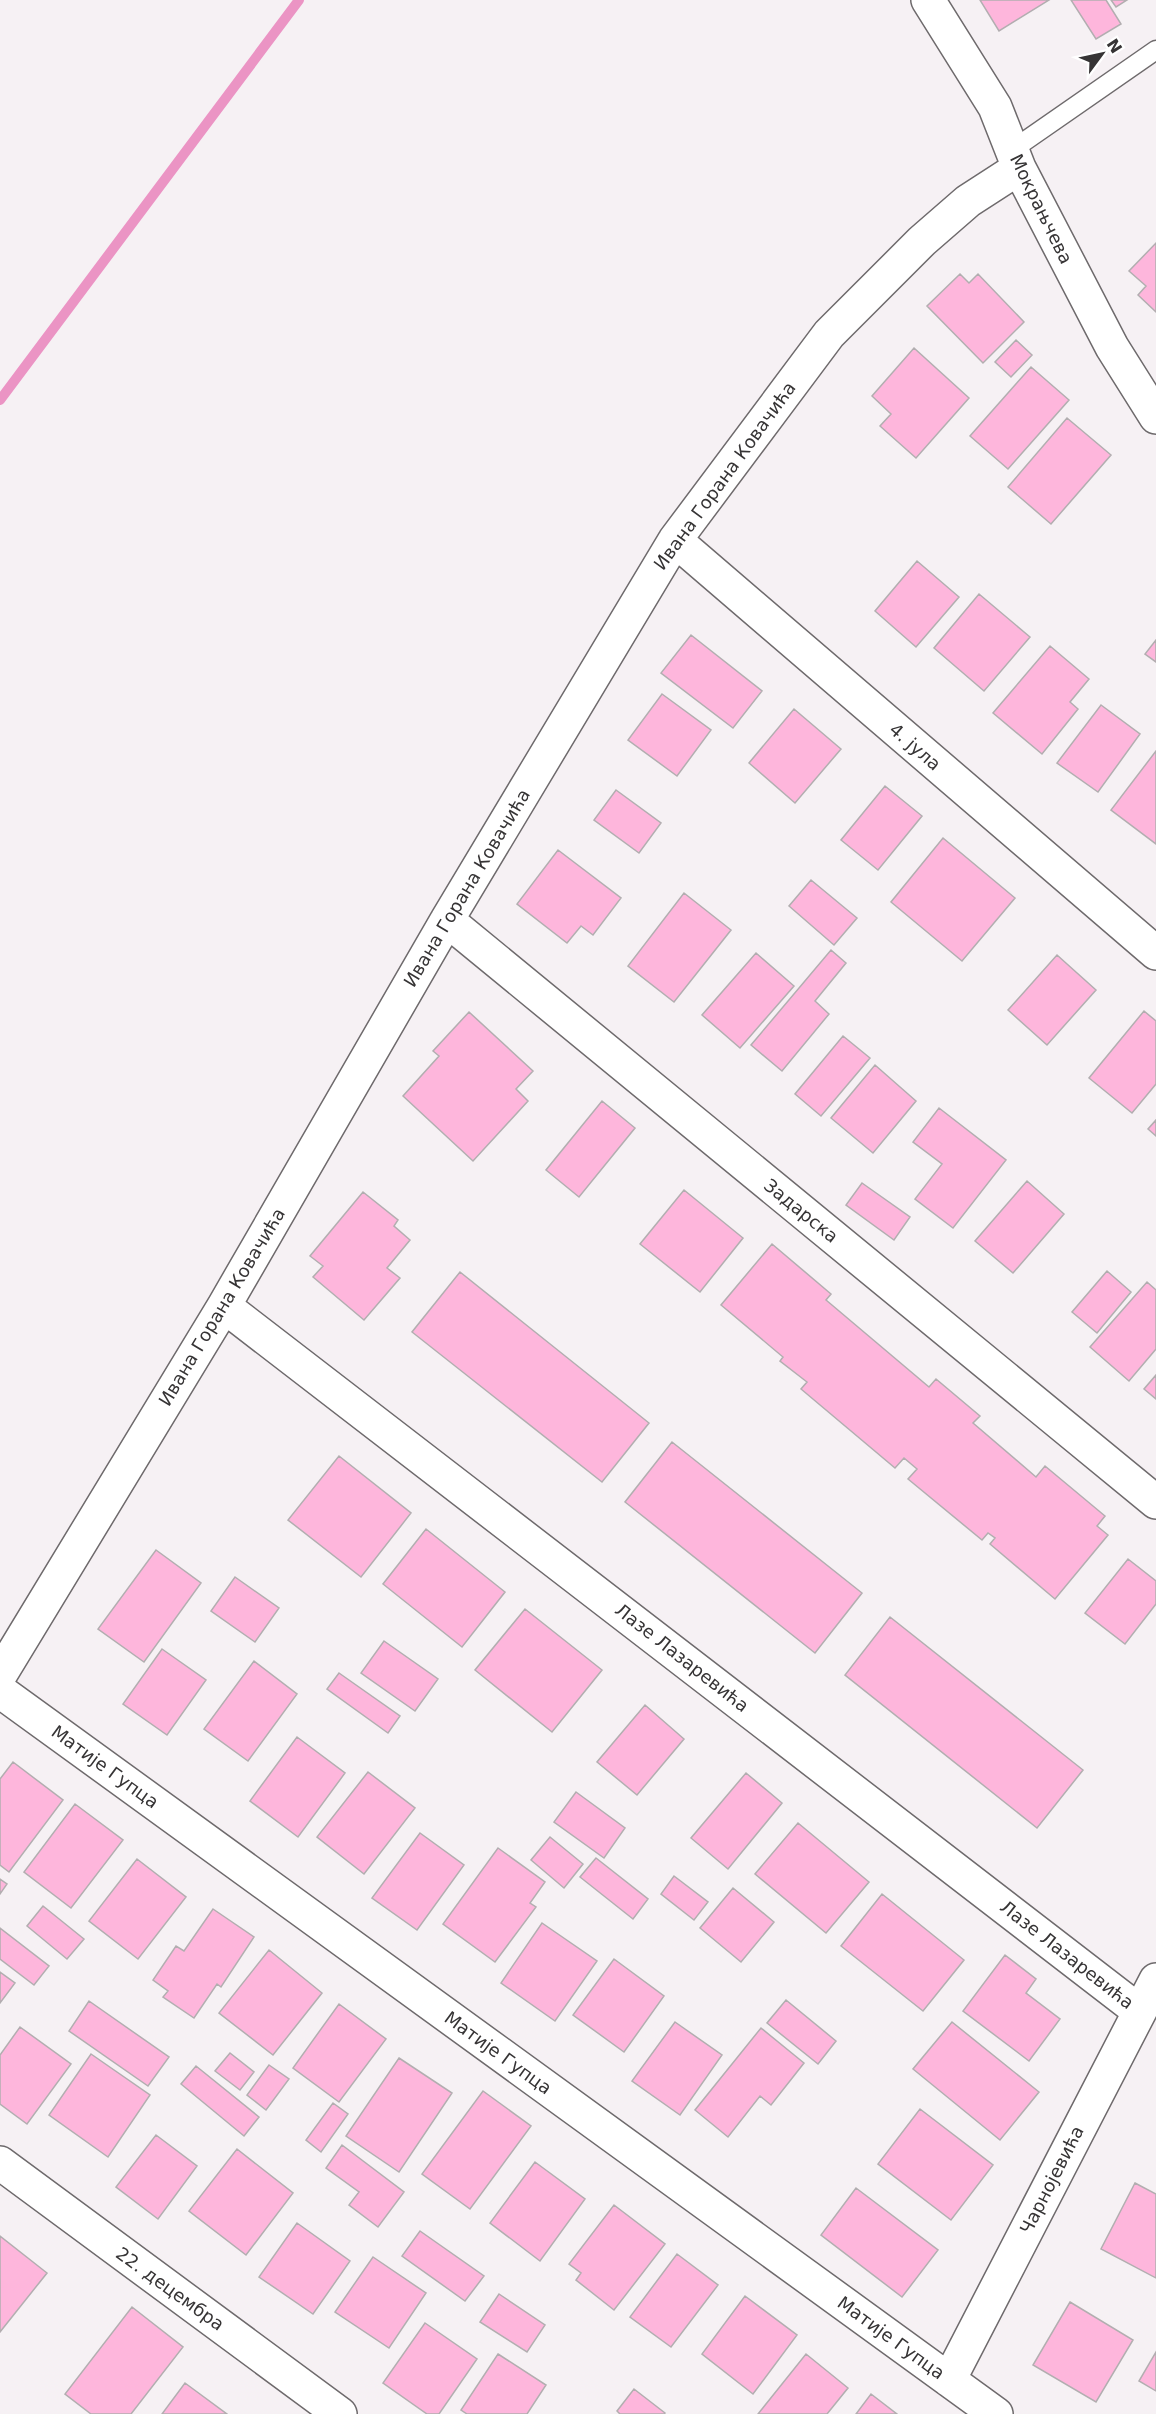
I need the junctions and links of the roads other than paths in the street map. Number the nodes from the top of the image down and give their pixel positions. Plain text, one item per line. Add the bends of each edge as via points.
1 (928, 0) edge
2 (1156, 50) edge
3 (1016, 159) junction
4 (1156, 417) edge
5 (675, 540) junction
6 (447, 920) junction
7 (1156, 953) edge
8 (224, 1306) junction
9 (1156, 1502) edge
10 (0, 1675) edge
11 (0, 1692) edge
12 (1156, 1980) edge
13 (1139, 2011) junction
14 (0, 2163) edge
15 (949, 2380) junction
16 (340, 2414) edge
17 (996, 2414) edge

1 - 3 street, Мокрањчева via 995,107
2 - 3 lane
3 - 4 street, Мокрањчева via 1112,347
3 - 5 street, Ивана Горана Ковачића via 922,241 829,334
5 - 6 street, Ивана Горана Ковачића
5 - 7 street, 4. јула
6 - 8 street, Ивана Горана Ковачића
6 - 9 street, Задарска
8 - 10 street, Ивана Горана Ковачића
8 - 13 street, Лазе Лазаревића
11 - 15 street, Матије Гупца
12 - 13 street, Чарнојевића
13 - 15 street, Чарнојевића
14 - 16 street, 22. децембра
15 - 17 street, Матије Гупца

